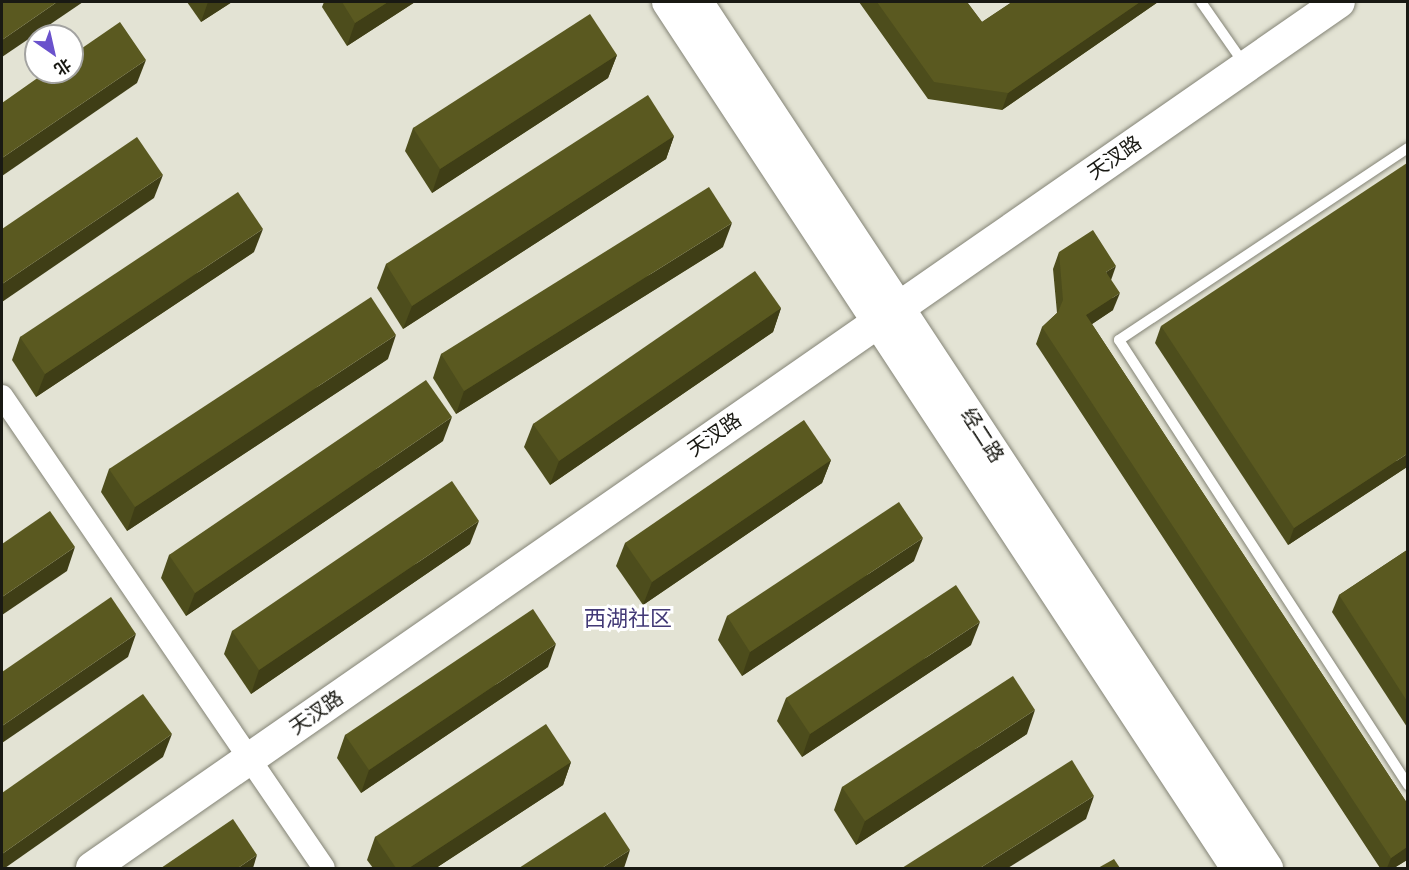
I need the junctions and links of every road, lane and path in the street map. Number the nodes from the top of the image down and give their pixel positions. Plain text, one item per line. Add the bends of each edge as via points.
1 (668, 2) edge
2 (697, 2) edge
3 (1201, 2) edge
4 (1339, 2) edge
5 (1246, 66) junction
6 (1407, 148) edge
7 (888, 313) junction
8 (2, 396) edge
9 (251, 758) junction
10 (1407, 785) edge
11 (92, 868) edge
12 (324, 868) edge
13 (1237, 868) edge
14 (1267, 868) edge

1 - 7 street, 经二路
2 - 7 street, 经二路
3 - 5 lane
4 - 5 street, 天汊路
5 - 7 street, 天汊路
6 - 10 lane via 1119,340
7 - 9 street, 天汊路
7 - 13 street, 经二路
7 - 14 street, 经二路
8 - 9 street
9 - 11 street, 天汊路
9 - 12 street

